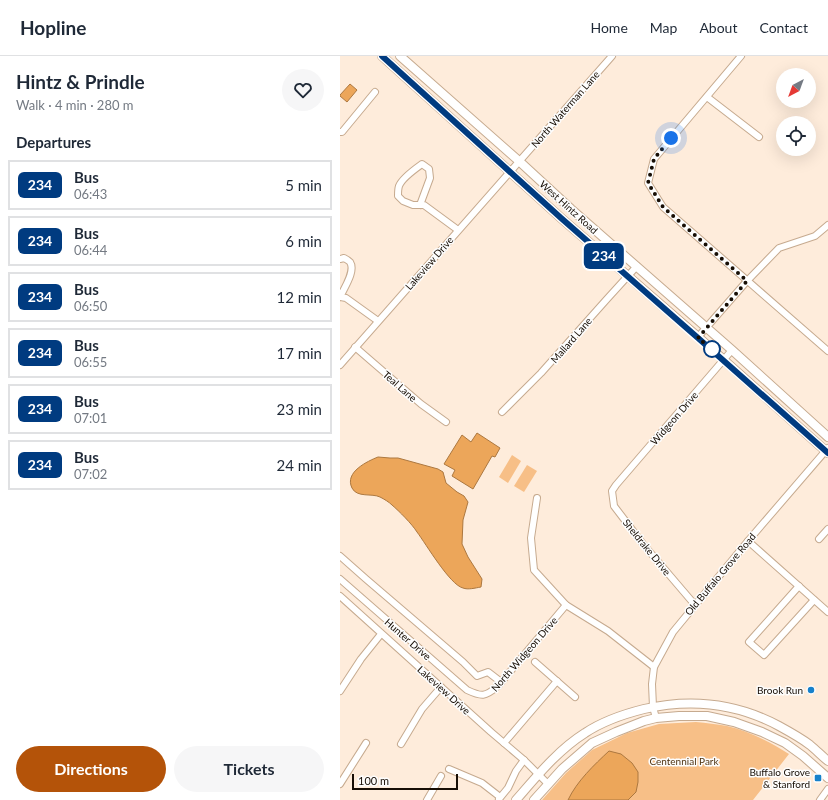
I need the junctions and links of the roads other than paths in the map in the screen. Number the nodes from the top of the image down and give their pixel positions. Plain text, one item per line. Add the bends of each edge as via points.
1 (382, 56) edge
2 (400, 56) edge
3 (612, 56) edge
4 (741, 56) edge
5 (375, 92) dead end
6 (707, 97) junction
7 (340, 132) edge
8 (759, 137) dead end
9 (519, 161) junction
10 (510, 171) junction
11 (420, 205) junction
12 (828, 225) edge
13 (458, 230) junction
14 (340, 259) edge
15 (637, 266) junction
16 (628, 276) junction
17 (747, 281) junction
18 (340, 297) edge
19 (378, 321) junction
20 (706, 328) junction
21 (698, 338) junction
22 (355, 347) junction
23 (732, 350) junction
24 (828, 351) edge
25 (724, 360) junction
26 (340, 365) edge
27 (502, 412) dead end
28 (446, 422) dead end
29 (828, 437) edge
30 (827, 450) edge
31 (616, 485) joint
32 (537, 498) dead end
33 (828, 529) edge
34 (820, 539) dead end
35 (748, 541) junction
36 (340, 556) edge
37 (340, 579) edge
38 (799, 586) junction
39 (340, 596) edge
40 (814, 600) junction
41 (695, 605) junction
42 (566, 606) junction
43 (827, 609) edge
44 (381, 634) junction
45 (535, 662) dead end
46 (654, 667) junction
47 (557, 681) junction
48 (501, 682) junction
49 (441, 687) junction
50 (340, 692) edge
51 (478, 696) joint
52 (575, 697) dead end
53 (653, 707) junction
54 (656, 718) junction
55 (366, 743) dead end
56 (504, 743) junction
57 (401, 744) dead end
58 (524, 760) junction
59 (828, 762) edge
60 (449, 769) dead end
61 (538, 774) junction
62 (441, 776) dead end
63 (828, 778) edge
64 (340, 784) edge
65 (548, 784) junction
66 (828, 789) edge
67 (499, 798) edge
68 (427, 800) edge
69 (516, 800) edge
70 (534, 800) edge
71 (820, 800) edge

1 - 10 main road, West Hintz Road
2 - 9 main road, West Hintz Road
3 - 9 street, North Waterman Lane
4 - 6 street
5 - 7 street
6 - 8 street
6 - 17 street via 654,159 648,183 663,207
9 - 10 street, Lakeview Drive
9 - 15 main road, West Hintz Road
10 - 13 street, Lakeview Drive
10 - 16 main road, West Hintz Road
11 - 11 street via 430,178 429,169 422,164 403,179 398,187 398,196 403,201
11 - 13 street via 424,205
12 - 17 street via 815,236 779,248
13 - 19 street, Lakeview Drive
14 - 18 street via 344,258 350,262 352,269
15 - 16 street, Mallard Lane
15 - 20 main road, West Hintz Road
16 - 21 main road, West Hintz Road
16 - 27 street, Mallard Lane via 541,373
17 - 20 street
17 - 24 street
18 - 19 street via 346,298
19 - 22 street, Lakeview Drive
20 - 21 street
20 - 23 main road, West Hintz Road
21 - 25 main road, West Hintz Road
22 - 26 street, Lakeview Drive
22 - 28 street, Teal Lane via 421,404
23 - 25 street, Widgeon Drive
23 - 29 main road, West Hintz Road
25 - 30 main road, West Hintz Road
25 - 31 street, Widgeon Drive
30 - 35 street, Old Buffalo Grove Road
31 - 41 street, Sheldrake Drive via 612,491 614,506
32 - 42 street via 531,538 534,570
33 - 34 street
35 - 38 street
35 - 41 street, Old Buffalo Grove Road
36 - 48 street via 477,676 488,672
37 - 51 street, Hunter Drive via 467,690
38 - 40 street
38 - 40 street via 749,642 764,655
39 - 44 street, Lakeview Drive
40 - 43 street
41 - 46 street, Old Buffalo Grove Road via 673,632
42 - 46 street via 608,631
42 - 48 street, North Widgeon Drive
44 - 49 street, Lakeview Drive
44 - 50 street
45 - 47 street
46 - 53 street, Old Buffalo Grove Road
47 - 52 street
47 - 56 street
48 - 51 street, North Widgeon Drive via 489,694
49 - 56 street, Lakeview Drive
49 - 57 street via 422,708
53 - 54 street, Old Buffalo Grove Road
53 - 59 main road via 697,703 727,706 755,715 790,732
53 - 61 main road via 608,720 585,733 561,751
54 - 63 main road via 707,716 734,722 785,743
54 - 65 main road via 592,743
55 - 64 street
56 - 58 street, Lakeview Drive
58 - 61 street, Lakeview Drive
58 - 67 street via 508,788
60 - 67 street via 482,783
61 - 65 street, Lakeview Drive
61 - 69 main road
62 - 68 street
65 - 70 main road
66 - 71 street

